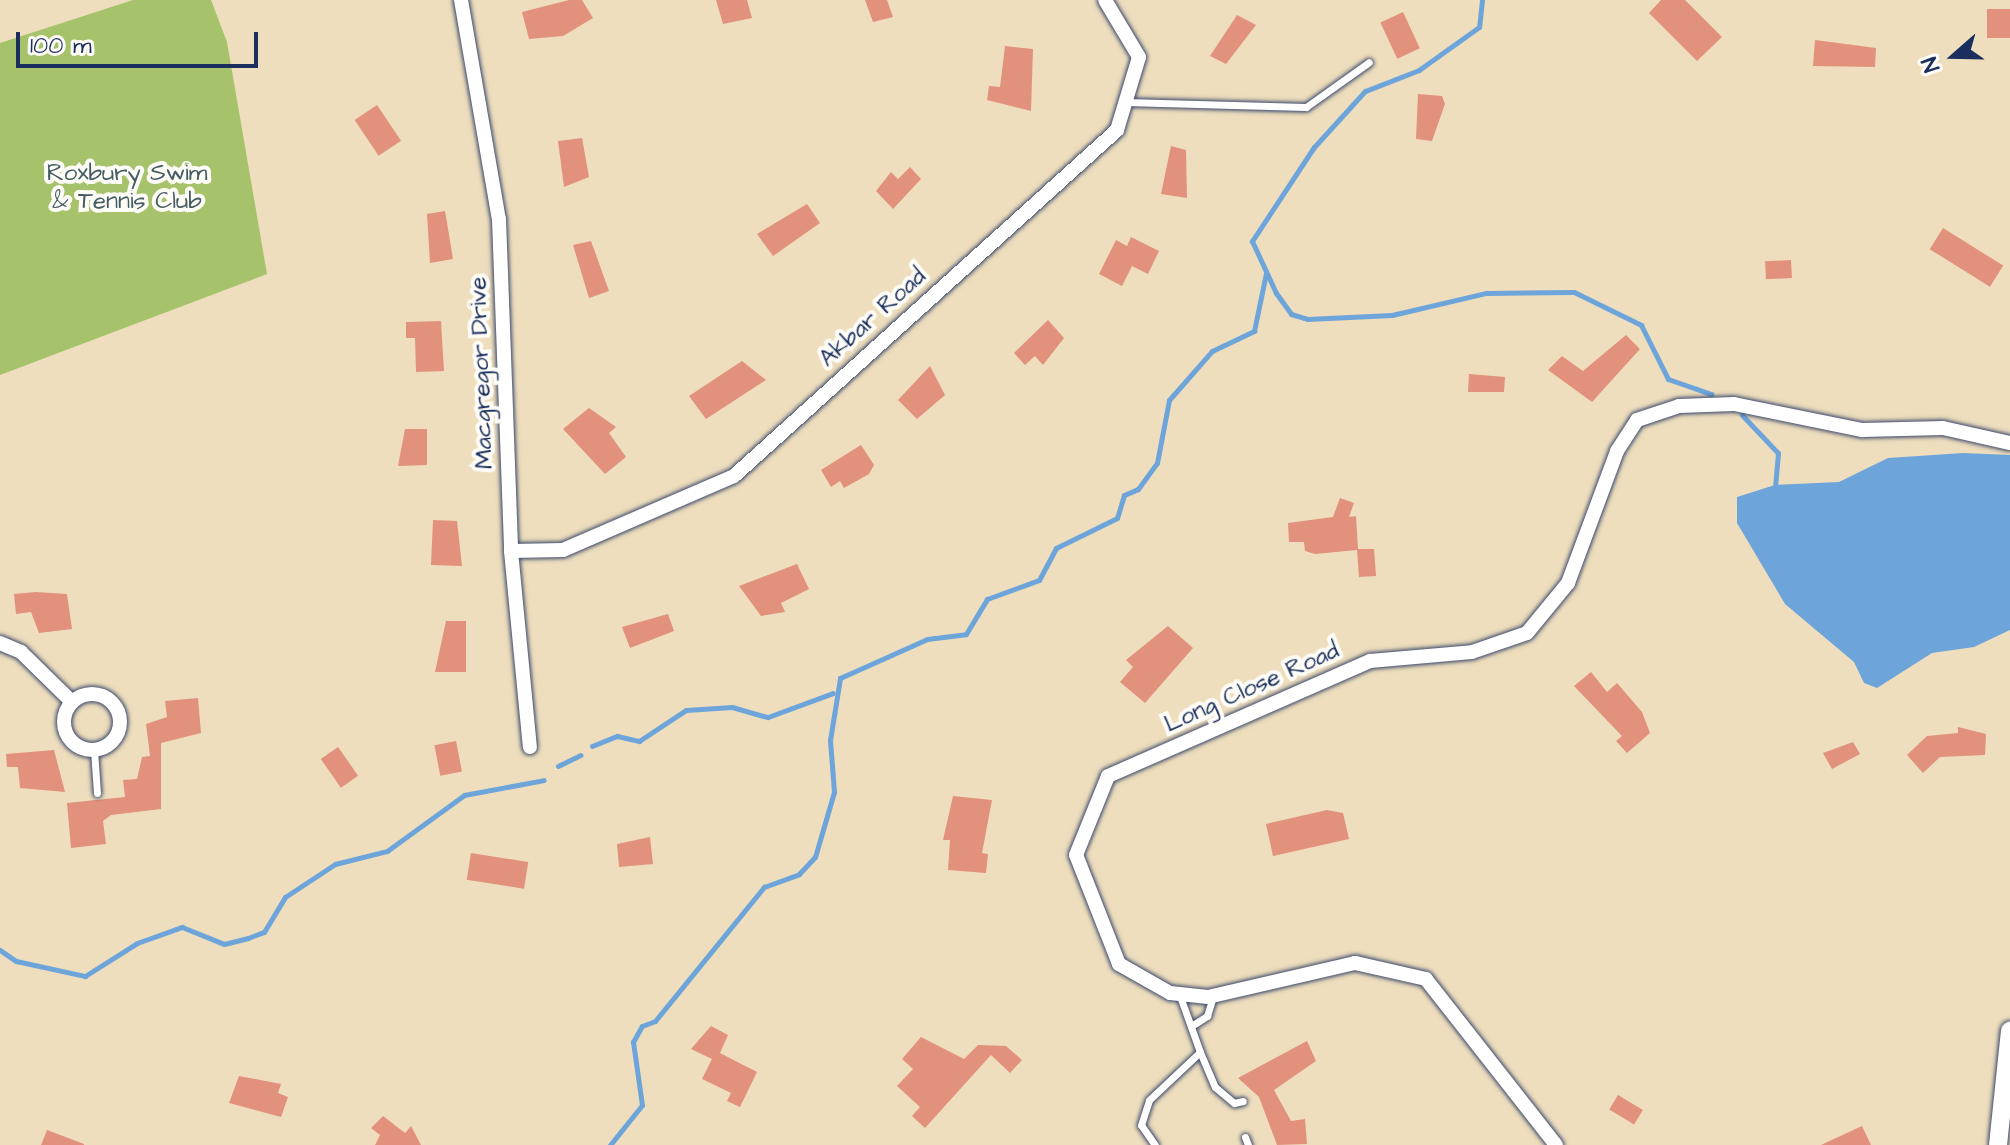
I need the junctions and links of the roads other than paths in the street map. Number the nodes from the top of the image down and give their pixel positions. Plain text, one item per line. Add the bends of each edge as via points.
1 (461, 0) edge
2 (1105, 0) edge
3 (1369, 62) dead end
4 (1125, 102) junction
5 (2010, 443) edge
6 (511, 551) junction
7 (0, 643) edge
8 (71, 701) junction
9 (530, 747) dead end
10 (94, 750) junction
11 (97, 793) dead end
12 (1179, 994) junction
13 (1213, 996) junction
14 (1193, 1025) junction
15 (2010, 1031) edge
16 (1200, 1052) junction
17 (1243, 1101) dead end
18 (1155, 1145) edge
19 (1556, 1145) edge
20 (1998, 1145) edge

1 - 6 street, Macgregor Drive via 499,219
2 - 4 street, Akbar Road via 1139,57
3 - 4 lane via 1306,107
4 - 6 street, Akbar Road via 1117,130 734,476 563,550
5 - 12 street, Long Close Road via 1943,428 1847,428 1734,404 1679,406 1637,420 1617,451 1568,583 1527,633 1472,652 1370,661 1108,776 1076,855 1119,964
6 - 9 street, Macgregor Drive
7 - 8 street via 21,652
8 - 10 street via 64,715 67,736
8 - 10 street via 95,693 118,712 115,737
10 - 11 lane
12 - 13 street, Long Close Road
12 - 14 lane
13 - 14 lane via 1207,1016
13 - 19 street, Long Close Road via 1355,963 1426,979
14 - 16 lane
15 - 20 street
16 - 17 lane via 1215,1087 1234,1103
16 - 18 lane via 1149,1100 1141,1125

